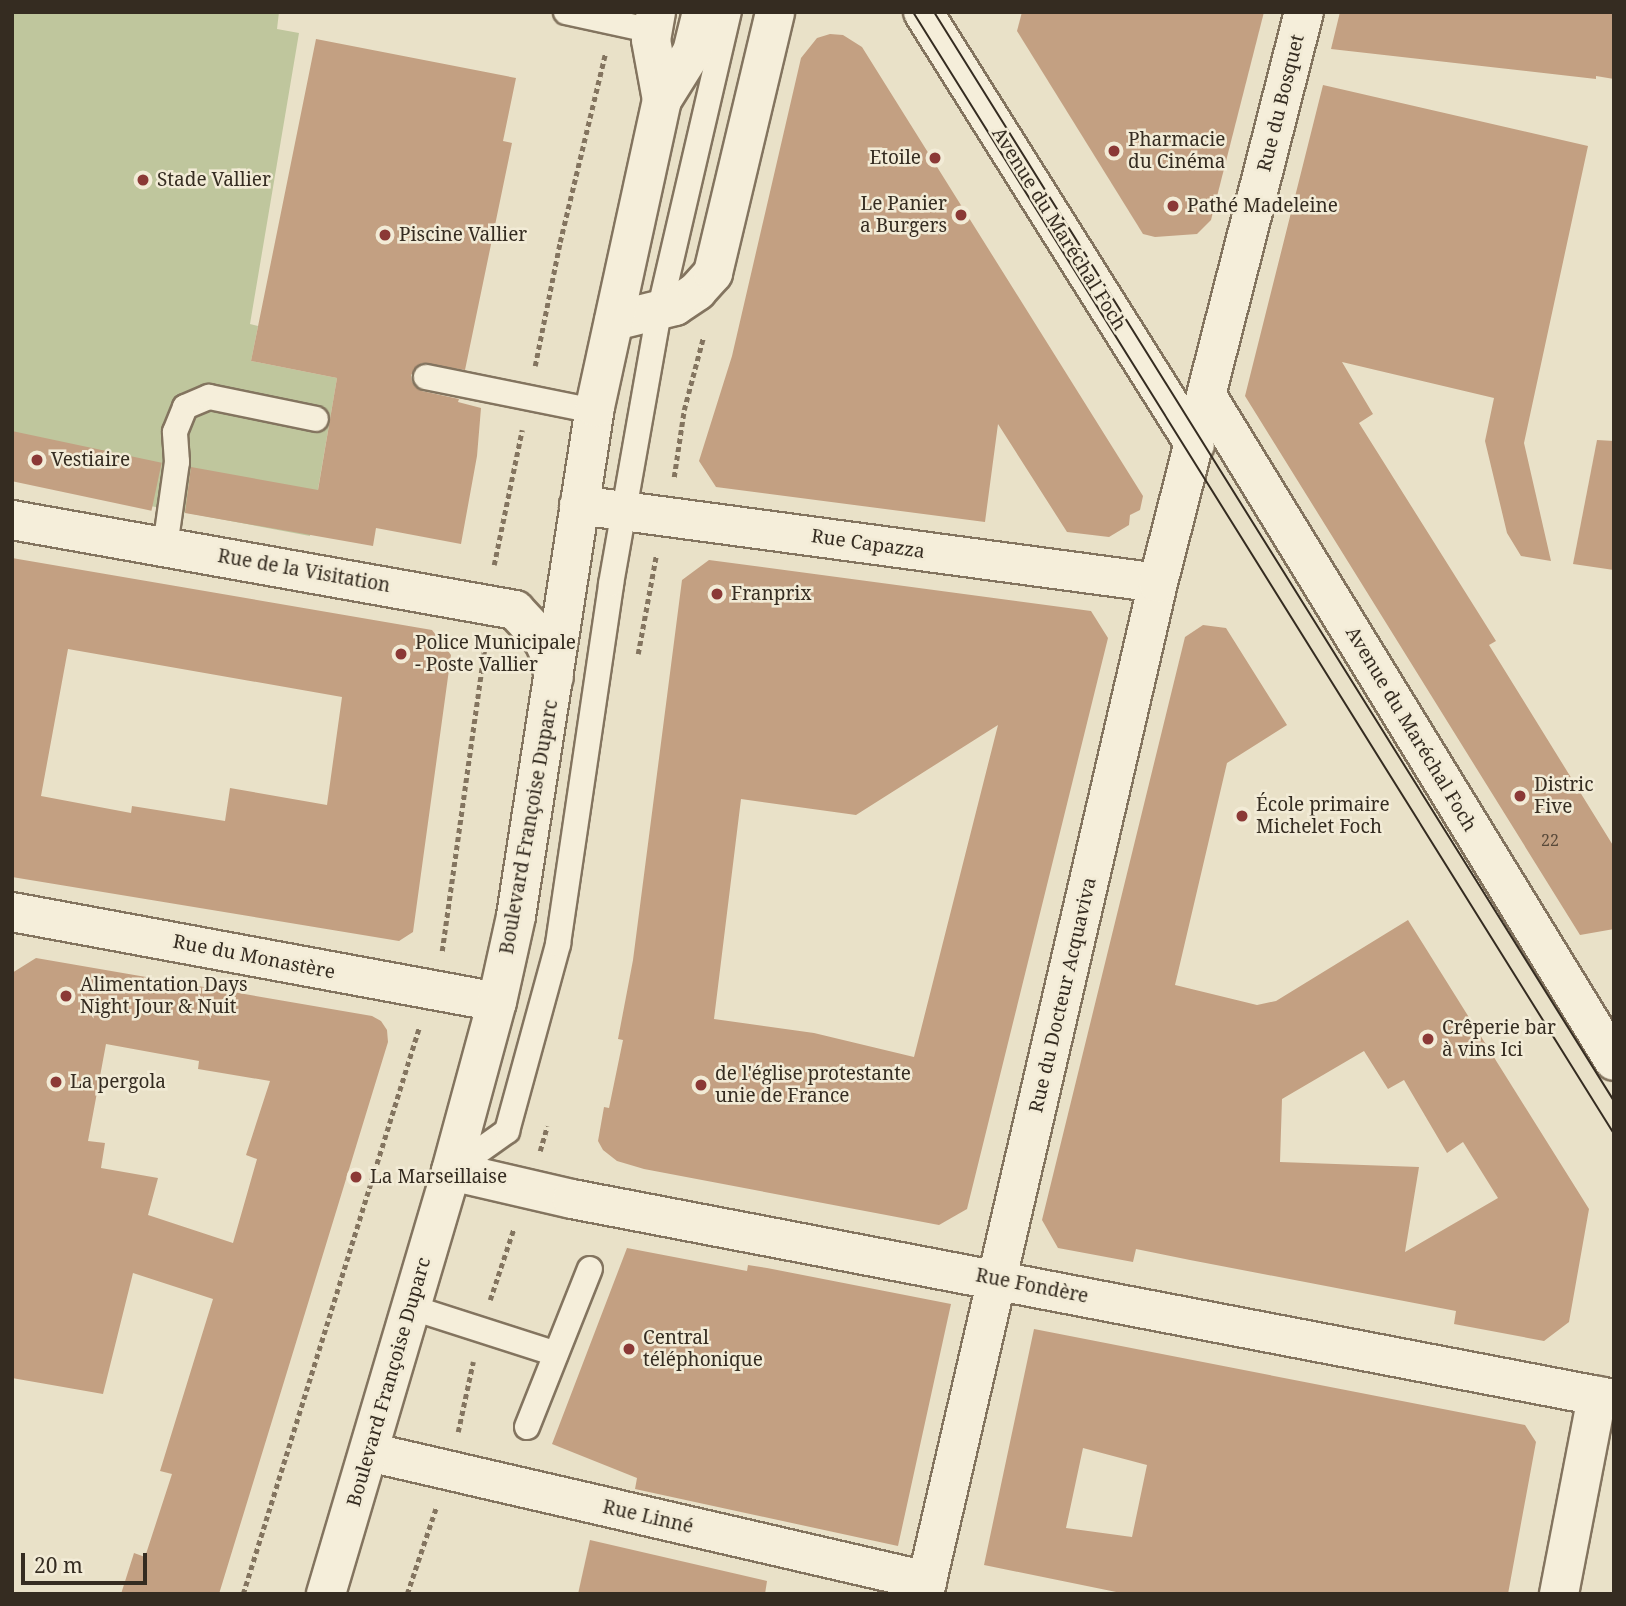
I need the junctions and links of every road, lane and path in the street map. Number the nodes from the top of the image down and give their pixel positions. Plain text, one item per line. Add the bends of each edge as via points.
1 (566, 12) edge
2 (702, 12) edge
3 (729, 12) edge
4 (775, 12) edge
5 (923, 12) edge
6 (1304, 12) edge
7 (612, 22) junction
8 (654, 22) edge
9 (662, 100) junction
10 (659, 312) junction
11 (614, 321) junction
12 (705, 332) dead end
13 (426, 377) dead end
14 (528, 398) junction
15 (1208, 398) junction
16 (594, 411) junction
17 (316, 419) dead end
18 (1195, 445) junction
19 (671, 490) dead end
20 (579, 505) junction
21 (624, 511) junction
22 (12, 520) edge
23 (165, 547) junction
24 (490, 575) dead end
25 (1158, 583) junction
26 (486, 637) dead end
27 (554, 678) junction
28 (12, 912) edge
29 (440, 958) dead end
30 (497, 1002) junction
31 (420, 1017) dead end
32 (1614, 1061) edge
33 (451, 1171) junction
34 (590, 1269) dead end
35 (997, 1279) junction
36 (410, 1307) junction
37 (556, 1354) junction
38 (1605, 1397) edge
39 (527, 1427) dead end
40 (369, 1452) junction
41 (437, 1507) dead end
42 (926, 1587) edge
43 (243, 1594) edge
44 (326, 1594) edge
45 (407, 1594) edge
46 (1559, 1594) edge

1 - 7 lane
2 - 9 street, Boulevard Françoise Duparc via 692,51
3 - 10 lane
4 - 10 street via 713,273 697,291
5 - 18 street, Avenue du Maréchal Foch
6 - 15 street, Rue du Bosquet
7 - 8 lane
7 - 14 path
8 - 9 street, Boulevard Françoise Duparc via 651,40
9 - 11 street, Boulevard Françoise Duparc
10 - 11 street
10 - 21 lane
11 - 16 street, Boulevard Françoise Duparc
12 - 19 path via 684,410
13 - 14 lane
14 - 16 lane
14 - 24 path
15 - 18 street, Rue du Docteur Acquaviva
15 - 32 street, Avenue du Maréchal Foch
16 - 20 street, Boulevard Françoise Duparc
17 - 23 lane via 209,397 185,407 174,432 177,462
18 - 25 street, Rue du Docteur Acquaviva
20 - 21 street, Rue Capazza
20 - 27 street, Boulevard Françoise Duparc
21 - 25 street, Rue Capazza
21 - 33 lane via 558,944 508,1131
22 - 23 street, Rue de la Visitation
23 - 27 street, Rue de la Visitation via 515,610 543,640
25 - 35 street, Rue du Docteur Acquaviva
26 - 29 path
27 - 30 street, Boulevard Françoise Duparc via 516,916
28 - 30 street, Rue du Monastère
30 - 33 street, Boulevard Françoise Duparc
31 - 43 path
33 - 35 street, Rue Fondère via 572,1199
33 - 36 street, Boulevard Françoise Duparc
34 - 37 lane
35 - 38 street, Rue Fondère
35 - 42 street, Rue du Docteur Acquaviva
36 - 37 lane
36 - 40 street, Boulevard Françoise Duparc
37 - 39 lane
38 - 46 street
40 - 42 street, Rue Linné
40 - 44 street, Boulevard Françoise Duparc
41 - 45 path

